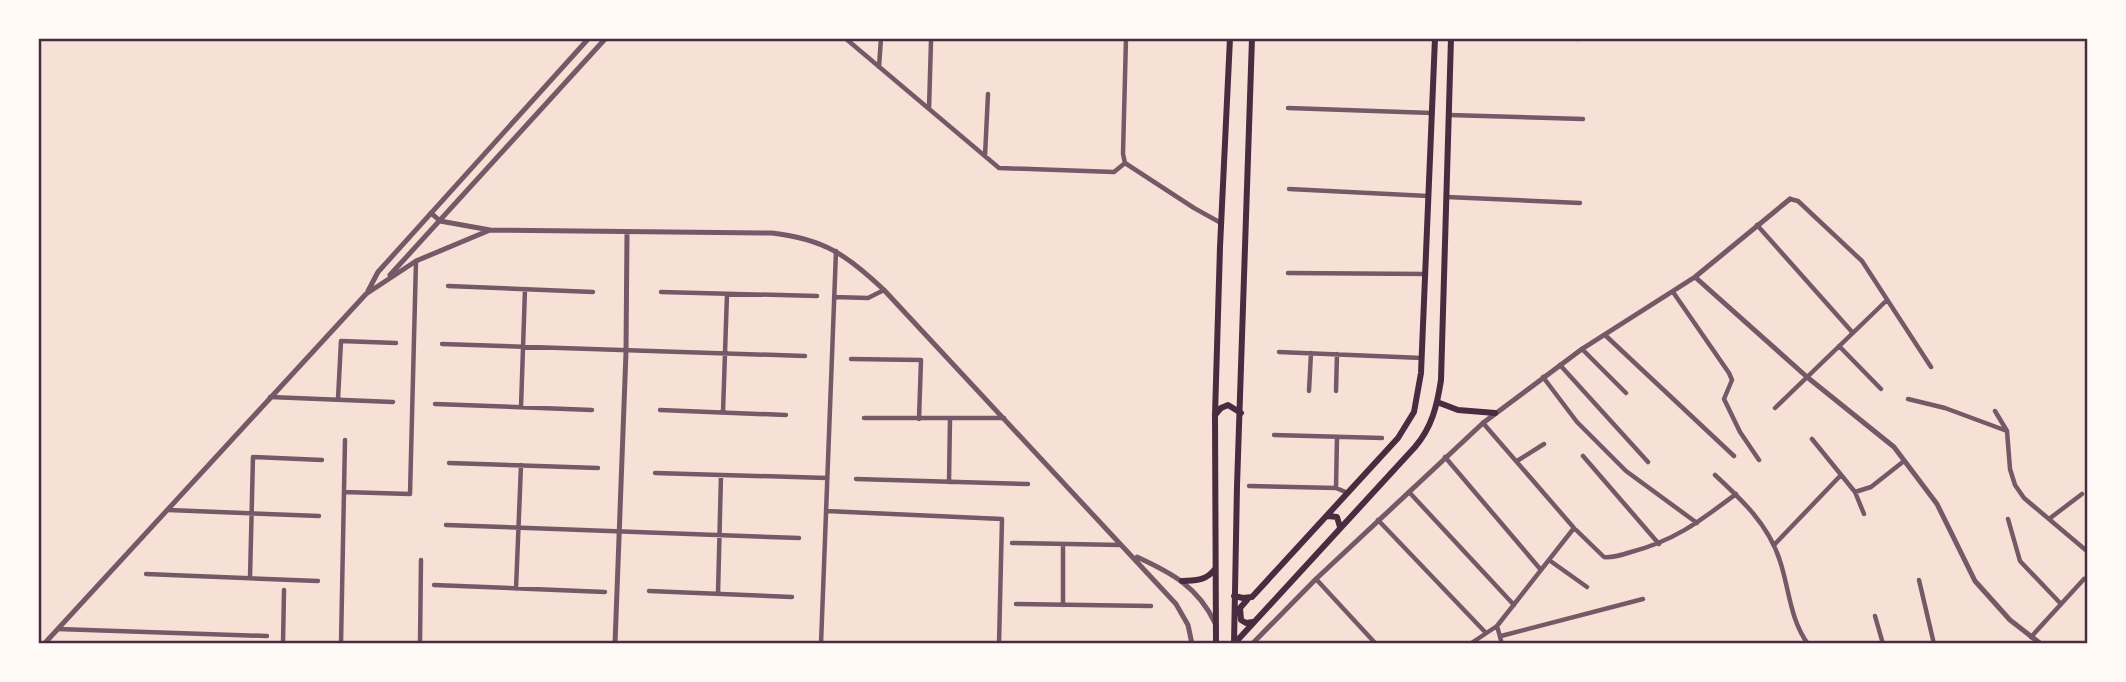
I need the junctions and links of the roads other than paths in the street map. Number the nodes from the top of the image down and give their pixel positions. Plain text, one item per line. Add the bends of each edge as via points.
1 (589, 38) edge
2 (606, 38) edge
3 (845, 38) edge
4 (881, 38) edge
5 (1126, 38) edge
6 (1230, 38) edge
7 (1252, 38) edge
8 (1435, 38) edge
9 (1451, 38) edge
10 (1565, 38) edge
11 (1578, 39) edge
12 (931, 41) dead end
13 (879, 67) junction
14 (988, 94) dead end
15 (1288, 108) dead end
16 (929, 109) junction
17 (1433, 114) junction
18 (1448, 115) junction
19 (1583, 119) dead end
20 (985, 156) junction
21 (1125, 163) junction
22 (1289, 189) dead end
23 (1429, 196) junction
24 (1447, 197) junction
25 (1790, 200) joint
26 (1580, 203) dead end
27 (431, 213) junction
28 (440, 221) junction
29 (1221, 223) junction
30 (1757, 225) junction
31 (490, 230) junction
32 (627, 232) junction
33 (836, 250) junction
34 (416, 261) junction
35 (1288, 273) dead end
36 (1427, 274) junction
37 (1695, 277) junction
38 (448, 286) dead end
39 (525, 289) junction
40 (884, 290) junction
41 (593, 292) dead end
42 (661, 292) dead end
43 (1673, 292) junction
44 (727, 293) junction
45 (366, 294) junction
46 (817, 296) dead end
47 (834, 297) junction
48 (1886, 301) junction
49 (1853, 332) junction
50 (1605, 335) junction
51 (396, 343) dead end
52 (442, 344) dead end
53 (1839, 346) junction
54 (523, 348) junction
55 (1582, 349) junction
56 (626, 352) junction
57 (1279, 352) dead end
58 (1311, 353) junction
59 (725, 354) junction
60 (1337, 354) junction
61 (804, 356) dead end
62 (1422, 358) junction
63 (851, 359) dead end
64 (1560, 365) junction
65 (1931, 367) dead end
66 (1543, 376) junction
67 (1807, 377) junction
68 (1881, 389) dead end
69 (1309, 391) dead end
70 (1336, 391) dead end
71 (1626, 393) dead end
72 (270, 397) junction
73 (338, 399) junction
74 (1909, 399) dead end
75 (393, 402) dead end
76 (1437, 402) junction
77 (436, 404) dead end
78 (521, 407) junction
79 (1774, 408) dead end
80 (592, 410) dead end
81 (660, 410) dead end
82 (1995, 411) dead end
83 (723, 412) junction
84 (1241, 413) junction
85 (1495, 413) junction
86 (786, 415) dead end
87 (1215, 415) junction
88 (864, 418) dead end
89 (1005, 418) junction
90 (919, 419) junction
91 (950, 419) junction
92 (1483, 423) junction
93 (2007, 431) junction
94 (1274, 435) dead end
95 (1337, 437) junction
96 (1382, 438) dead end
97 (1812, 439) dead end
98 (345, 440) dead end
99 (1544, 444) dead end
100 (1583, 456) dead end
101 (1734, 456) dead end
102 (1446, 457) junction
103 (322, 460) dead end
104 (1759, 460) dead end
105 (1517, 461) junction
106 (1904, 461) junction
107 (1648, 462) dead end
108 (449, 463) dead end
109 (521, 466) junction
110 (597, 468) dead end
111 (655, 473) dead end
112 (721, 475) junction
113 (1715, 475) dead end
114 (1841, 475) junction
115 (827, 478) junction
116 (856, 479) dead end
117 (949, 482) junction
118 (1028, 484) dead end
119 (1249, 486) dead end
120 (1336, 488) junction
121 (344, 492) junction
122 (1408, 492) junction
123 (1855, 492) junction
124 (1348, 493) junction
125 (1736, 494) junction
126 (2082, 494) dead end
127 (1338, 505) junction
128 (168, 510) junction
129 (826, 511) junction
130 (252, 514) junction
131 (1351, 514) junction
132 (1864, 514) dead end
133 (319, 516) dead end
134 (1328, 516) junction
135 (2008, 519) dead end
136 (2049, 519) junction
137 (1378, 520) junction
138 (1697, 523) junction
139 (446, 525) dead end
140 (519, 527) junction
141 (1340, 527) junction
142 (1574, 528) junction
143 (619, 531) junction
144 (720, 536) junction
145 (799, 538) dead end
146 (1012, 543) dead end
147 (1063, 544) junction
148 (1659, 544) junction
149 (1122, 545) junction
150 (1774, 545) junction
151 (2087, 551) edge
152 (1133, 556) junction
153 (421, 560) dead end
154 (1549, 560) junction
155 (1217, 567) junction
156 (1541, 570) junction
157 (146, 574) dead end
158 (250, 578) junction
159 (1316, 579) junction
160 (2084, 579) dead end
161 (1919, 580) dead end
162 (318, 581) dead end
163 (1182, 581) junction
164 (434, 585) dead end
165 (1587, 587) dead end
166 (516, 589) junction
167 (285, 590) dead end
168 (649, 591) dead end
169 (605, 592) dead end
170 (719, 594) junction
171 (1234, 596) junction
172 (792, 597) dead end
173 (1252, 597) junction
174 (1643, 599) dead end
175 (1016, 604) dead end
176 (2061, 604) junction
177 (1062, 605) junction
178 (1514, 605) junction
179 (1150, 606) dead end
180 (1875, 616) dead end
181 (1254, 622) junction
182 (1216, 626) junction
183 (1497, 626) junction
184 (58, 629) junction
185 (1486, 634) junction
186 (267, 636) dead end
187 (1501, 636) junction
188 (2031, 637) junction
189 (44, 643) edge
190 (283, 643) edge
191 (341, 643) edge
192 (420, 643) edge
193 (615, 643) edge
194 (821, 643) edge
195 (999, 643) edge
196 (1192, 643) edge
197 (1216, 643) edge
198 (1234, 643) edge
199 (1252, 643) edge
200 (1376, 643) edge
201 (1470, 643) edge
202 (1502, 643) edge
203 (1808, 643) edge
204 (1882, 643) edge
205 (1934, 643) edge
206 (2041, 643) edge

1 - 27 street
2 - 28 street
3 - 13 street
4 - 13 street
5 - 21 street
6 - 29 main road
7 - 84 main road
8 - 17 main road
9 - 18 main road
10 - 11 street
12 - 16 street
13 - 16 street
14 - 20 street
15 - 17 street
16 - 20 street
17 - 23 main road
18 - 19 street
18 - 24 main road
20 - 21 street via 999,168 1114,172
21 - 29 street
22 - 23 street
23 - 24 main road
23 - 36 main road
24 - 26 street
24 - 76 main road
25 - 30 street
25 - 48 street via 1798,201 1862,261
27 - 28 street
27 - 45 street via 378,272
28 - 31 street
28 - 45 street via 388,278
29 - 87 main road
30 - 37 street
30 - 49 street
31 - 32 street
31 - 34 street
32 - 33 street via 772,233 802,237
32 - 56 street
33 - 40 street
33 - 47 street
34 - 45 street
34 - 121 street via 410,494
35 - 36 street
36 - 62 main road
37 - 43 street
37 - 67 street
38 - 39 street
39 - 41 street
39 - 54 street
40 - 47 street via 868,298
40 - 89 street
42 - 44 street
43 - 50 street
43 - 104 street via 1729,373 1732,380 1724,399
44 - 46 street
44 - 59 street
45 - 72 street
47 - 115 street
48 - 49 street
48 - 65 street
49 - 53 street
50 - 55 street
50 - 101 street
51 - 73 street via 341,341
52 - 54 street
53 - 67 street
53 - 68 street
54 - 56 street
54 - 78 street
55 - 64 street
55 - 71 street
56 - 59 street
56 - 143 street
57 - 58 street
58 - 60 street
58 - 69 street
59 - 61 street
59 - 83 street
60 - 62 street
60 - 70 street
62 - 124 main road via 1419,394 1407,426
63 - 90 street via 920,360
64 - 66 street
64 - 107 street
66 - 85 street
66 - 138 street via 1577,422 1626,471
67 - 79 street
67 - 106 street via 1894,447
72 - 73 street
72 - 128 street
73 - 75 street
74 - 93 street
76 - 85 main road via 1458,410
76 - 131 main road via 1426,435
77 - 78 street
78 - 80 street
81 - 83 street
82 - 93 street
83 - 86 street
84 - 87 main road via 1228,405
84 - 171 main road
85 - 92 street
87 - 155 main road
88 - 90 street
89 - 91 street
89 - 149 street
90 - 91 street
91 - 117 street
92 - 102 street
92 - 105 street
93 - 136 street via 2015,485
94 - 95 street
95 - 96 street
95 - 120 street
97 - 114 street
98 - 121 street
99 - 105 street
100 - 148 street
102 - 122 street
102 - 156 street
103 - 130 street via 253,457
105 - 142 street
106 - 123 street via 1871,487
106 - 188 street via 1937,504 1975,581
108 - 109 street
109 - 110 street
109 - 140 street
111 - 112 street
112 - 115 street
112 - 144 street
113 - 125 street
114 - 123 street
114 - 150 street
115 - 129 street
116 - 117 street
117 - 118 street
119 - 120 street
120 - 124 street
121 - 191 street
122 - 137 street
122 - 178 street
123 - 132 street
124 - 127 main road
125 - 138 street
125 - 150 street
126 - 136 street
127 - 131 main road via 1341,513
127 - 134 main road
128 - 130 street
128 - 184 street
129 - 194 street
129 - 195 street via 1002,519
130 - 133 street
130 - 158 street
131 - 141 main road
134 - 141 main road via 1337,517
134 - 173 main road
135 - 176 street via 2020,561
136 - 151 street
137 - 159 street
137 - 185 street
138 - 148 street
139 - 140 street
140 - 143 street
140 - 166 street
141 - 181 main road
142 - 148 street via 1604,557
142 - 154 street
143 - 144 street
143 - 193 street
144 - 145 street
144 - 170 street
146 - 147 street
147 - 149 street
147 - 177 street
149 - 152 street
150 - 203 street via 1797,625
152 - 163 street
152 - 196 street via 1177,604
153 - 192 street
154 - 156 street
154 - 165 street
155 - 163 main road via 1204,579
155 - 182 main road
156 - 178 street
157 - 158 street
158 - 162 street
159 - 199 street
159 - 200 street
160 - 176 street
161 - 205 street
163 - 182 street via 1206,604
164 - 166 street
166 - 169 street
167 - 190 street
168 - 170 street
170 - 172 street
171 - 173 main road
171 - 198 main road
173 - 181 main road via 1239,614 1241,620
174 - 187 street
175 - 177 street
176 - 188 street
177 - 179 street
178 - 183 street
180 - 204 street
181 - 198 main road
182 - 197 main road
183 - 185 street
183 - 187 street
184 - 186 street
184 - 189 street
185 - 201 street
187 - 202 street
188 - 206 street

